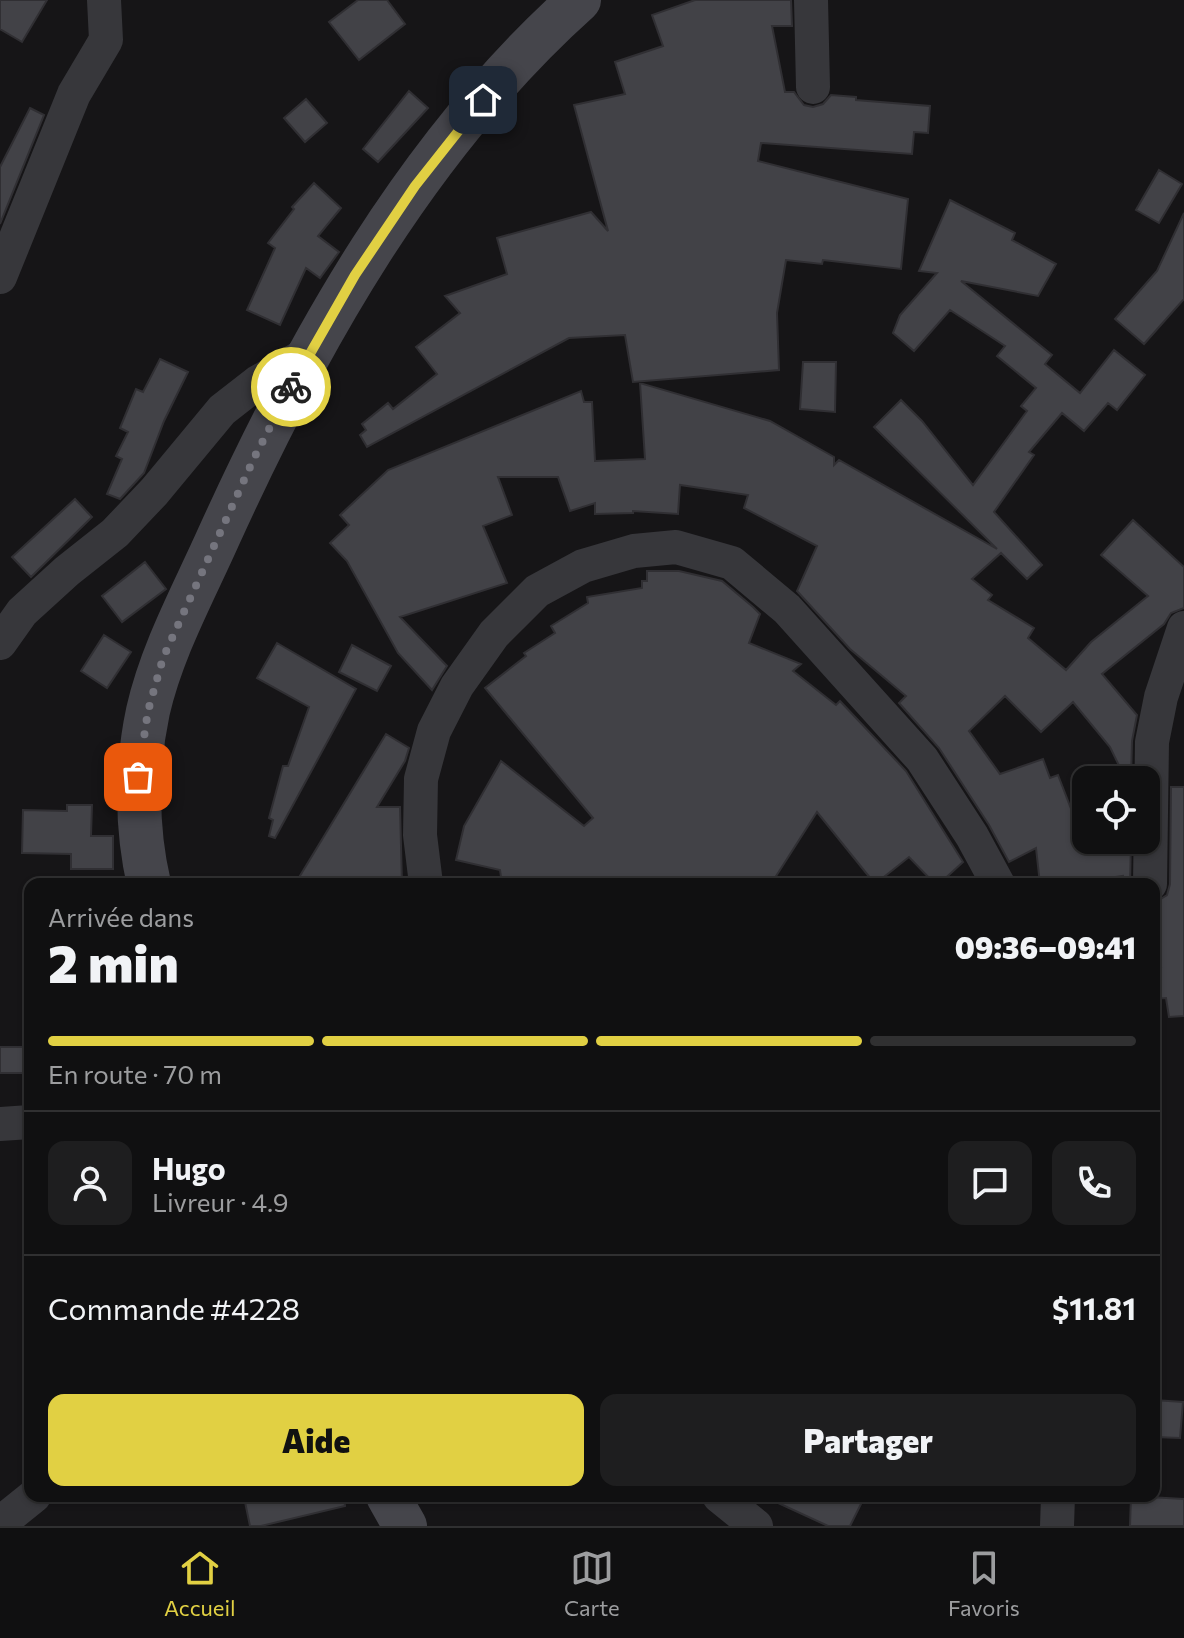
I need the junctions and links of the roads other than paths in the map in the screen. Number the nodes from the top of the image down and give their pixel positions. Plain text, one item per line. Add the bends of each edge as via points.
1 (104, 0) edge
2 (579, 0) edge
3 (811, 0) edge
4 (813, 87) dead end
5 (0, 277) edge
6 (310, 352) junction
7 (1184, 628) edge
8 (0, 643) edge
9 (148, 878) edge
10 (425, 878) edge
11 (995, 878) edge
12 (1150, 878) edge
13 (24, 1122) edge
14 (0, 1124) edge
15 (27, 1502) edge
16 (391, 1502) edge
17 (726, 1502) edge
18 (1058, 1502) edge
19 (0, 1519) edge
20 (405, 1526) edge
21 (756, 1526) edge
22 (1057, 1526) edge

1 - 5 street via 106,40 74,94
2 - 6 street via 483,100 415,186
3 - 4 street
6 - 8 street via 222,410 115,533 22,612
6 - 9 street via 255,456 163,658 138,777
7 - 12 street via 1152,742
10 - 11 street via 421,779 434,731 457,686 494,634 537,591 583,566 634,551 676,547 732,563 787,609 922,759
13 - 14 street
15 - 19 street
16 - 20 street
17 - 21 street
18 - 22 street

